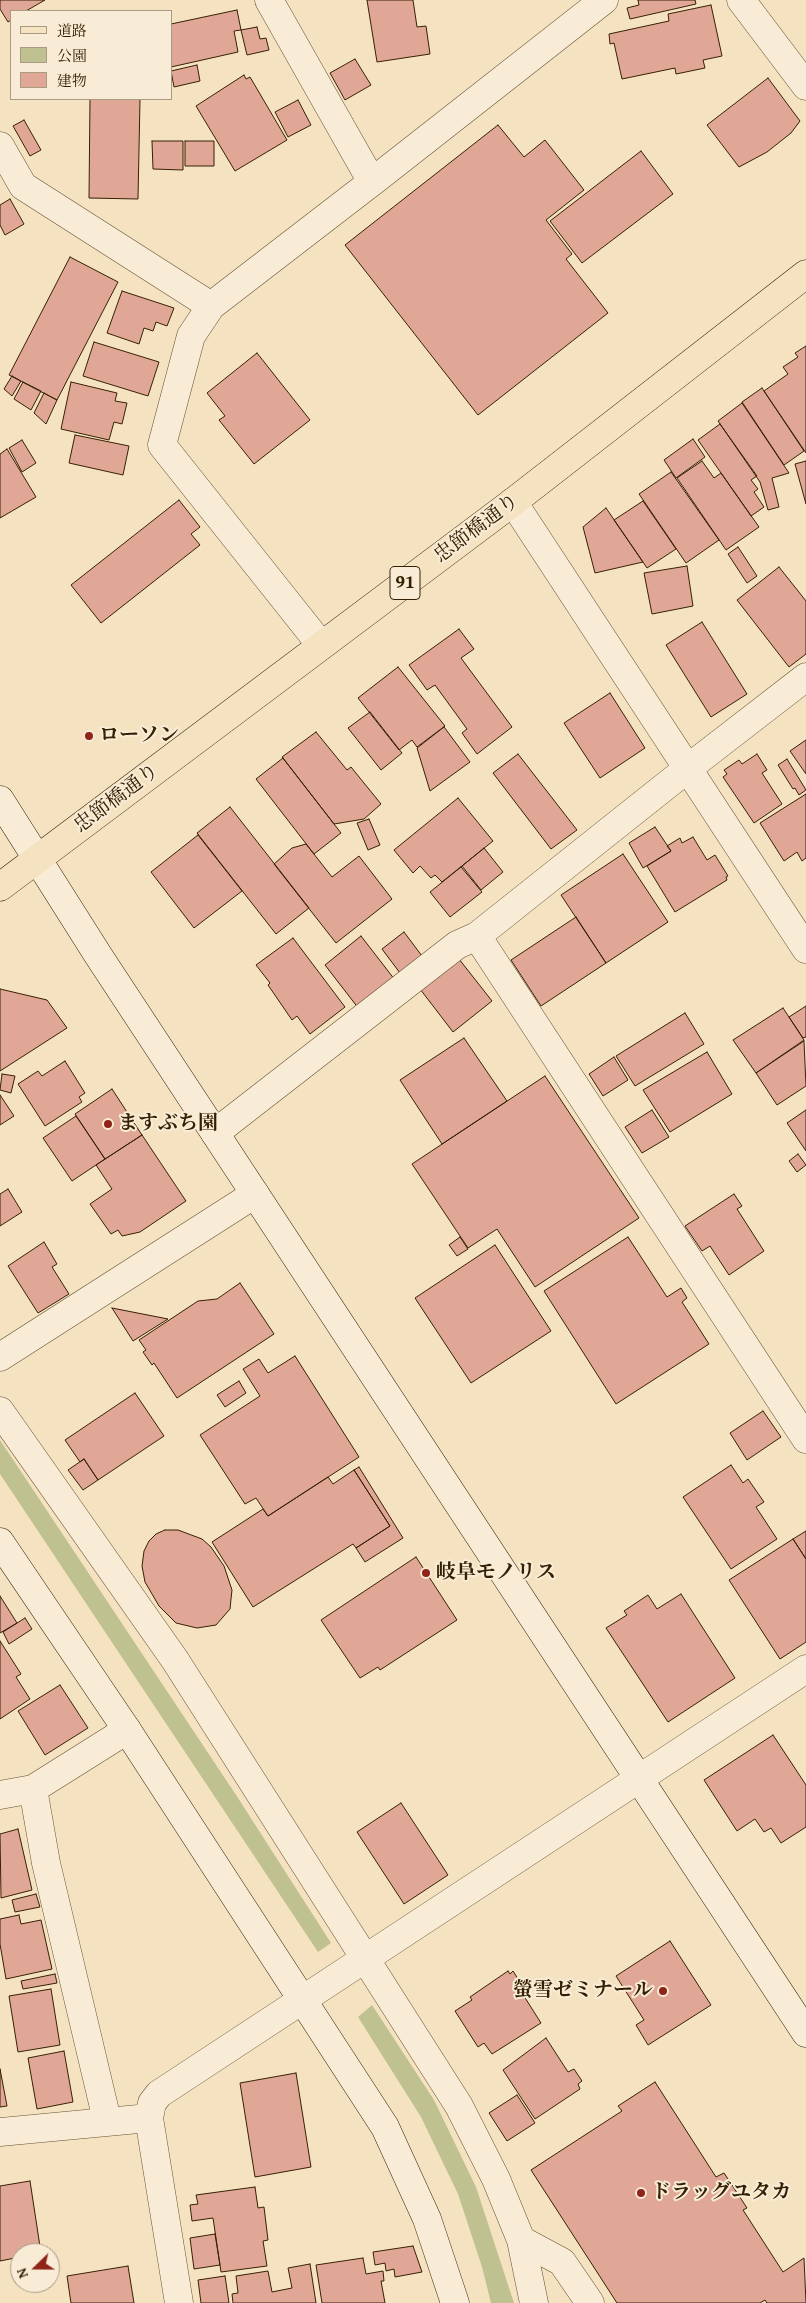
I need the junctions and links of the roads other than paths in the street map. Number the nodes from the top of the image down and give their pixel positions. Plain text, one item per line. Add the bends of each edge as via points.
1 (269, 0) edge
2 (604, 0) edge
3 (740, 0) edge
4 (806, 86) edge
5 (0, 146) edge
6 (372, 182) junction
7 (806, 274) edge
8 (211, 306) junction
9 (513, 502) junction
10 (321, 645) junction
11 (806, 677) edge
12 (687, 769) junction
13 (0, 800) edge
14 (37, 859) junction
15 (0, 887) edge
16 (477, 936) junction
17 (806, 949) edge
18 (215, 1133) junction
19 (255, 1194) junction
20 (0, 1357) edge
21 (0, 1411) edge
22 (806, 1439) edge
23 (0, 1542) edge
24 (806, 1669) edge
25 (127, 1730) junction
26 (639, 1778) junction
27 (33, 1789) junction
28 (0, 1795) edge
29 (366, 1960) junction
30 (304, 2001) junction
31 (806, 2033) edge
32 (149, 2118) junction
33 (107, 2120) junction
34 (0, 2132) edge
35 (521, 2240) junction
36 (179, 2303) edge
37 (455, 2303) edge
38 (534, 2303) edge
39 (590, 2303) edge

1 - 6 street
2 - 6 street
3 - 4 street
5 - 8 street via 23,186
6 - 8 street
7 - 9 main road, 忠節橋通り / 91
8 - 10 street via 191,336 162,445
9 - 10 main road, 忠節橋通り / 91
9 - 12 street
10 - 14 main road, 忠節橋通り / 91
11 - 12 street
12 - 16 street
12 - 17 street
13 - 14 street
14 - 15 main road, 忠節橋通り / 91
14 - 18 street
16 - 18 street via 457,945
16 - 22 street
18 - 19 street
19 - 20 street
19 - 26 street
21 - 29 street via 175,1660
23 - 25 street
24 - 26 street
25 - 27 street
25 - 30 street
26 - 29 street
26 - 31 street
27 - 28 street
27 - 33 street via 46,1863
29 - 30 street
29 - 35 street via 458,2106 496,2179
30 - 32 street via 159,2094 152,2103
30 - 37 street via 385,2126 427,2219
32 - 33 street
32 - 36 street
33 - 34 street
35 - 38 street
35 - 39 street via 562,2262

